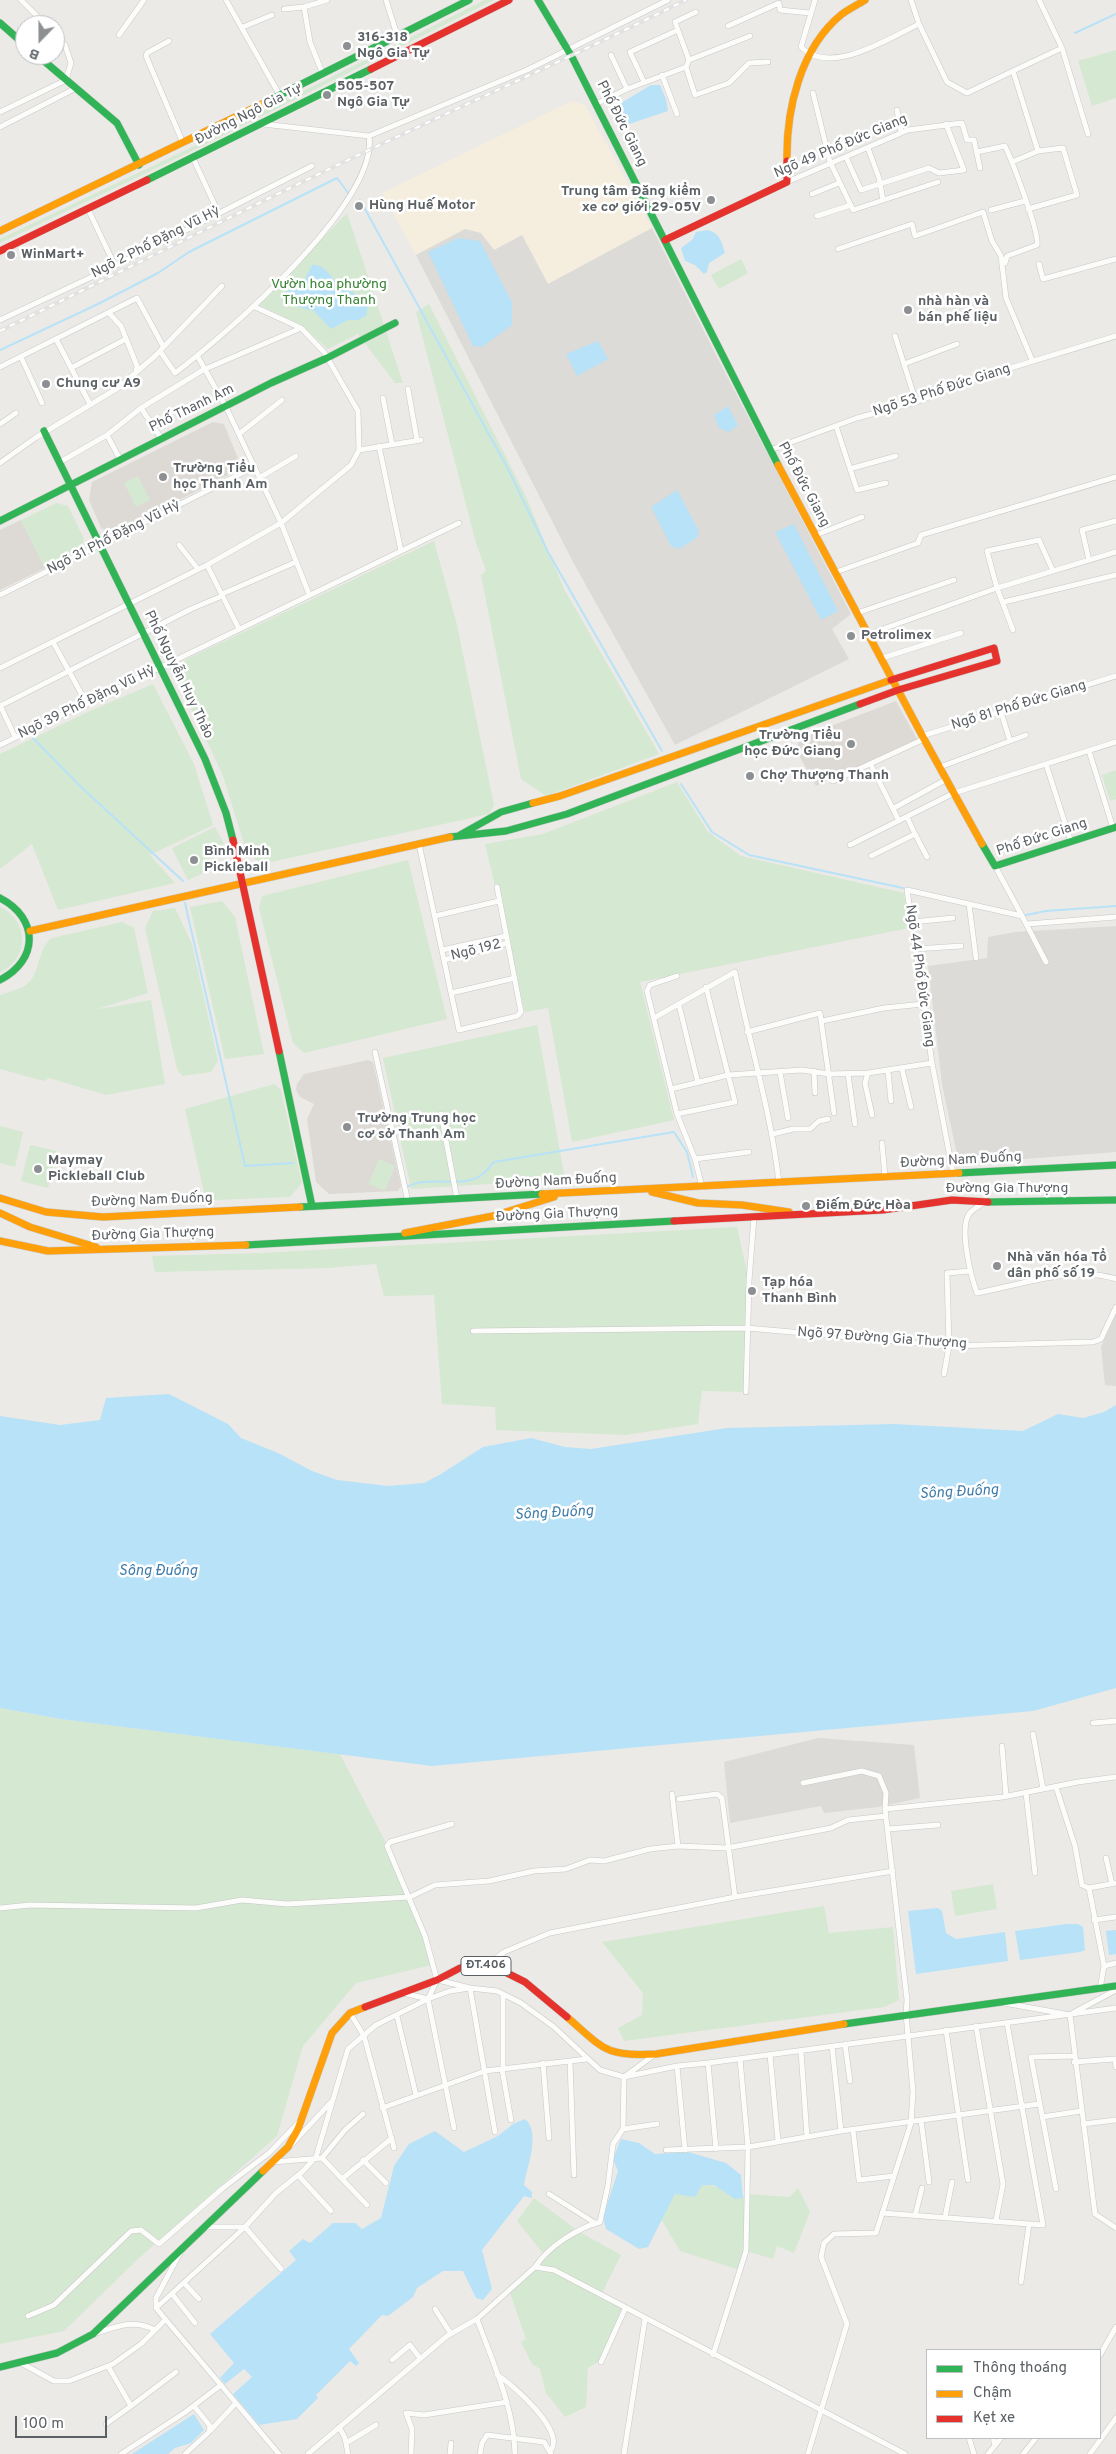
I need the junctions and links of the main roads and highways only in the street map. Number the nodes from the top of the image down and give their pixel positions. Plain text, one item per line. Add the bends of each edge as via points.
1 (469, 0) edge
2 (509, 0) edge
3 (538, 0) edge
4 (865, 0) edge
5 (459, 2) edge
6 (0, 23) edge
7 (15, 36) edge
8 (49, 65) edge
9 (139, 165) junction
10 (0, 231) edge
11 (664, 240) junction
12 (0, 251) edge
13 (396, 323) dead end
14 (44, 431) road end
15 (71, 486) junction
16 (0, 521) edge
17 (893, 680) junction
18 (898, 690) junction
19 (1114, 828) edge
20 (460, 835) junction
21 (244, 883) junction
22 (0, 898) edge
23 (30, 931) junction
24 (0, 980) edge
25 (1116, 1165) edge
26 (643, 1190) junction
27 (564, 1194) junction
28 (0, 1198) edge
29 (1116, 1200) edge
30 (312, 1206) junction
31 (0, 1213) edge
32 (804, 1214) junction
33 (370, 1240) junction
34 (0, 1241) edge
35 (103, 1249) junction
36 (1116, 1988) edge
37 (0, 2367) edge

1 - 5 main road, Đường Ngô Gia Tự
2 - 12 main road, Đường Ngô Gia Tự
3 - 11 main road, Phố Đức Giang via 596,104
4 - 11 main road, Ngõ 49 Phố Đức Giang via 837,17 808,55 788,134 786,182
5 - 9 main road, Đường Ngô Gia Tự
6 - 7 main road
8 - 9 main road via 117,123
9 - 10 main road, Đường Ngô Gia Tự
11 - 17 main road, Phố Đức Giang via 770,450
13 - 15 main road, Phố Thanh Am via 161,438
14 - 15 main road, Phố Nguyễn Huy Thảo
15 - 16 main road, Phố Thanh Am
15 - 21 main road, Phố Nguyễn Huy Thảo via 205,759 218,791
17 - 18 main road, Phố Đức Giang
17 - 18 main road via 994,648 997,661
17 - 20 main road via 560,796 501,812
18 - 19 main road, Phố Đức Giang via 995,866
18 - 20 main road via 567,814 506,831
20 - 21 main road
21 - 23 main road
21 - 30 main road, Phố Nguyễn Huy Thảo
22 - 23 main road via 19,910
23 - 24 main road via 26,960 16,971
25 - 26 main road, Đường Nam Đuống
26 - 27 main road, Đường Nam Đuống
26 - 32 main road via 698,1203
27 - 30 main road, Đường Nam Đuống
27 - 33 main road via 493,1216
28 - 30 main road, Đường Nam Đuống via 46,1212 103,1217
29 - 32 main road, Đường Gia Thượng via 952,1200 883,1210
31 - 35 main road via 30,1227
32 - 33 main road, Đường Gia Thượng
33 - 35 main road, Đường Gia Thượng
34 - 35 main road, Đường Gia Thượng via 40,1250
36 - 37 main road, ĐT.406 via 906,2014 656,2054 624,2056 614,2054 526,1982 492,1968 460,1968 350,2013 332,2033 288,2147 94,2334 57,2352

